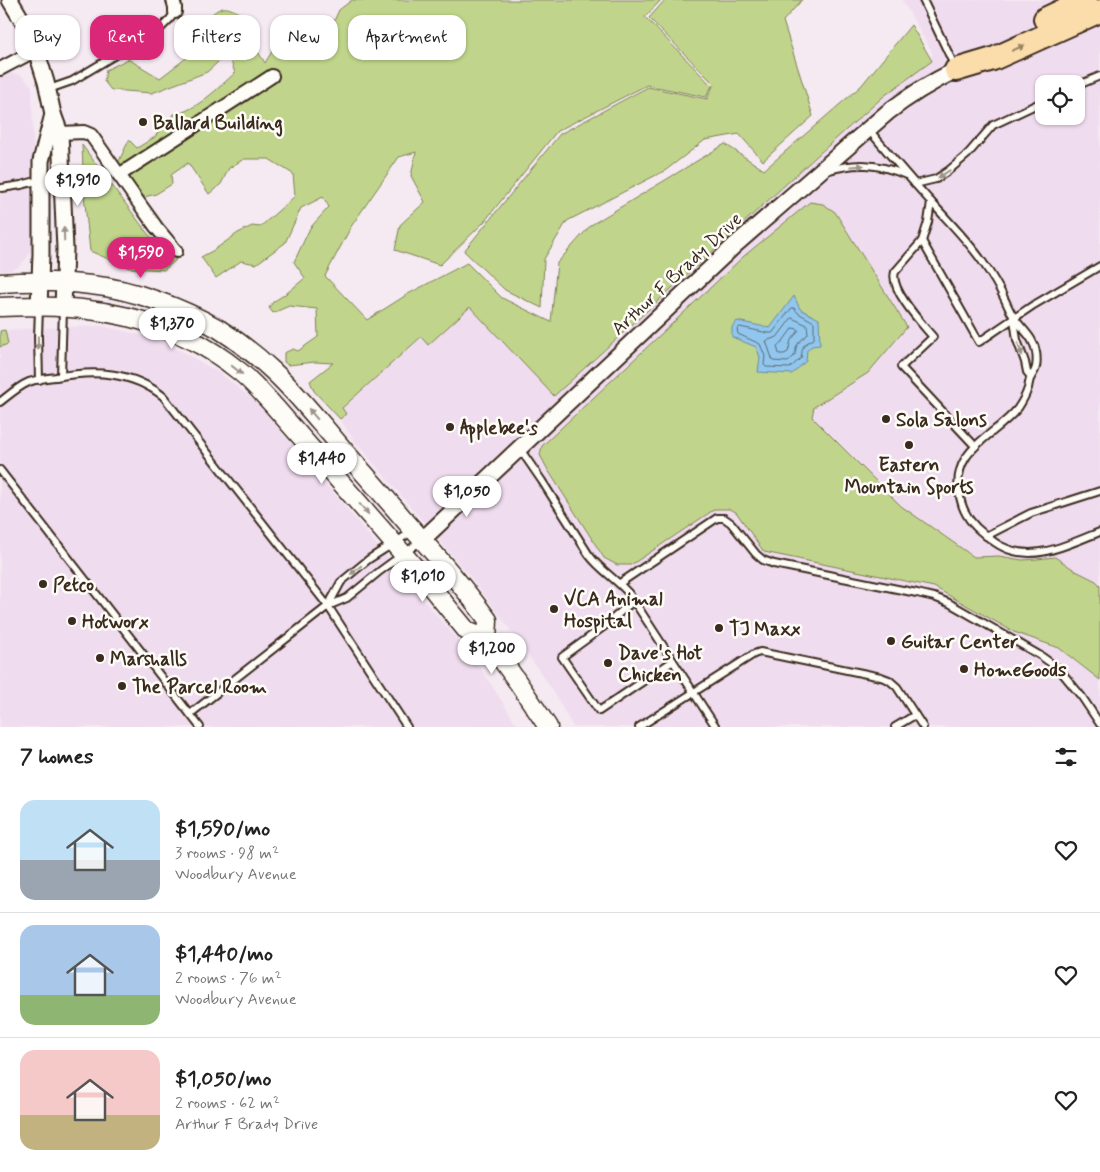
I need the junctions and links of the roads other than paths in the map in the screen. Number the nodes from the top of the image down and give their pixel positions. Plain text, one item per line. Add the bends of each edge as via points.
1 (12, 0) edge
2 (923, 0) edge
3 (1085, 0) edge
4 (174, 6) edge
5 (1100, 11) edge
6 (20, 15) edge
7 (17, 60) edge
8 (39, 60) edge
9 (0, 69) edge
10 (956, 70) junction
11 (272, 76) dead end
12 (1100, 76) edge
13 (1085, 82) edge
14 (48, 89) junction
15 (1035, 105) edge
16 (53, 114) junction
17 (868, 130) junction
18 (60, 133) junction
19 (118, 175) junction
20 (908, 176) junction
21 (811, 178) junction
22 (41, 179) junction
23 (915, 184) junction
24 (1, 186) edge
25 (0, 195) edge
26 (931, 202) junction
27 (922, 241) junction
28 (176, 251) dead end
29 (1100, 266) edge
30 (40, 282) junction
31 (64, 282) junction
32 (0, 283) edge
33 (0, 307) edge
34 (39, 307) junction
35 (63, 308) junction
36 (1014, 318) junction
37 (61, 376) junction
38 (1030, 377) junction
39 (39, 380) junction
40 (0, 402) edge
41 (975, 446) junction
42 (519, 448) junction
43 (0, 470) edge
44 (1100, 491) edge
45 (1100, 532) edge
46 (418, 535) junction
47 (986, 536) junction
48 (398, 549) junction
49 (620, 583) junction
50 (634, 601) junction
51 (328, 606) junction
52 (487, 640) junction
53 (673, 661) junction
54 (694, 692) junction
55 (190, 714) junction
56 (915, 715) junction
57 (1100, 724) edge
58 (200, 727) edge
59 (406, 727) edge
60 (548, 727) edge
61 (639, 727) edge
62 (716, 727) edge
63 (895, 727) edge
64 (923, 727) edge

1 - 6 street
2 - 10 lane
3 - 10 highway via 986,46
4 - 14 lane via 170,20 162,27 72,81
10 -> 5 highway via 993,59
7 - 9 street
8 - 14 street
10 - 17 street, Arthur F Brady Drive via 907,97
11 - 19 street
12 - 13 lane
14 - 16 street
15 -> 23 lane via 993,125 967,155 939,177
16 - 18 street
16 - 22 street via 41,161
17 - 20 lane
17 - 21 street, Arthur F Brady Drive
18 - 19 street via 84,132 91,135
31 -> 18 street
19 - 28 street
21 -> 20 lane via 826,171 859,165 892,169
20 - 23 lane
21 - 42 street, Arthur F Brady Drive
22 - 24 lane
22 - 30 street
23 - 26 lane
24 - 25 lane
26 - 27 lane
26 - 36 lane via 982,261
27 - 36 lane via 979,342
27 - 41 lane via 895,272 894,279 908,308 933,337 901,367
29 - 36 lane
30 - 31 main road
30 - 32 main road
30 - 34 street
31 - 35 street
46 -> 31 main road via 305,404 272,370 238,342 219,329 161,302 116,289
33 - 34 main road
34 - 35 main road
34 -> 39 lane
35 - 37 lane
35 -> 48 main road via 102,311 159,326 201,346 238,370 274,406
36 -> 38 lane via 1017,340
36 - 38 lane via 1028,334 1036,351 1035,371
37 - 39 lane
37 - 51 lane via 101,373 125,376 163,396
38 - 41 lane via 1018,407
39 - 40 lane via 28,382
41 - 47 lane via 961,467 959,495 971,522
42 - 46 street, Arthur F Brady Drive via 438,525
42 - 49 lane via 589,555
43 - 55 lane
44 - 47 lane via 1031,513
45 - 47 lane via 1032,554 1003,548
46 - 48 lane
46 - 48 lane
46 - 52 main road via 488,620
48 - 51 lane via 347,598
48 -> 51 lane via 369,559 341,582
48 - 52 main road via 467,631
49 - 50 lane
49 - 57 lane via 717,518 724,518 763,560 917,593 949,603 1059,669
50 - 53 lane
50 - 53 lane via 562,657 599,710
51 - 55 lane
51 - 59 lane
52 - 60 main road
53 - 54 lane
54 - 56 lane via 760,652 889,680
54 - 61 lane
54 - 62 lane
55 - 58 lane
56 - 63 lane
56 - 64 lane

